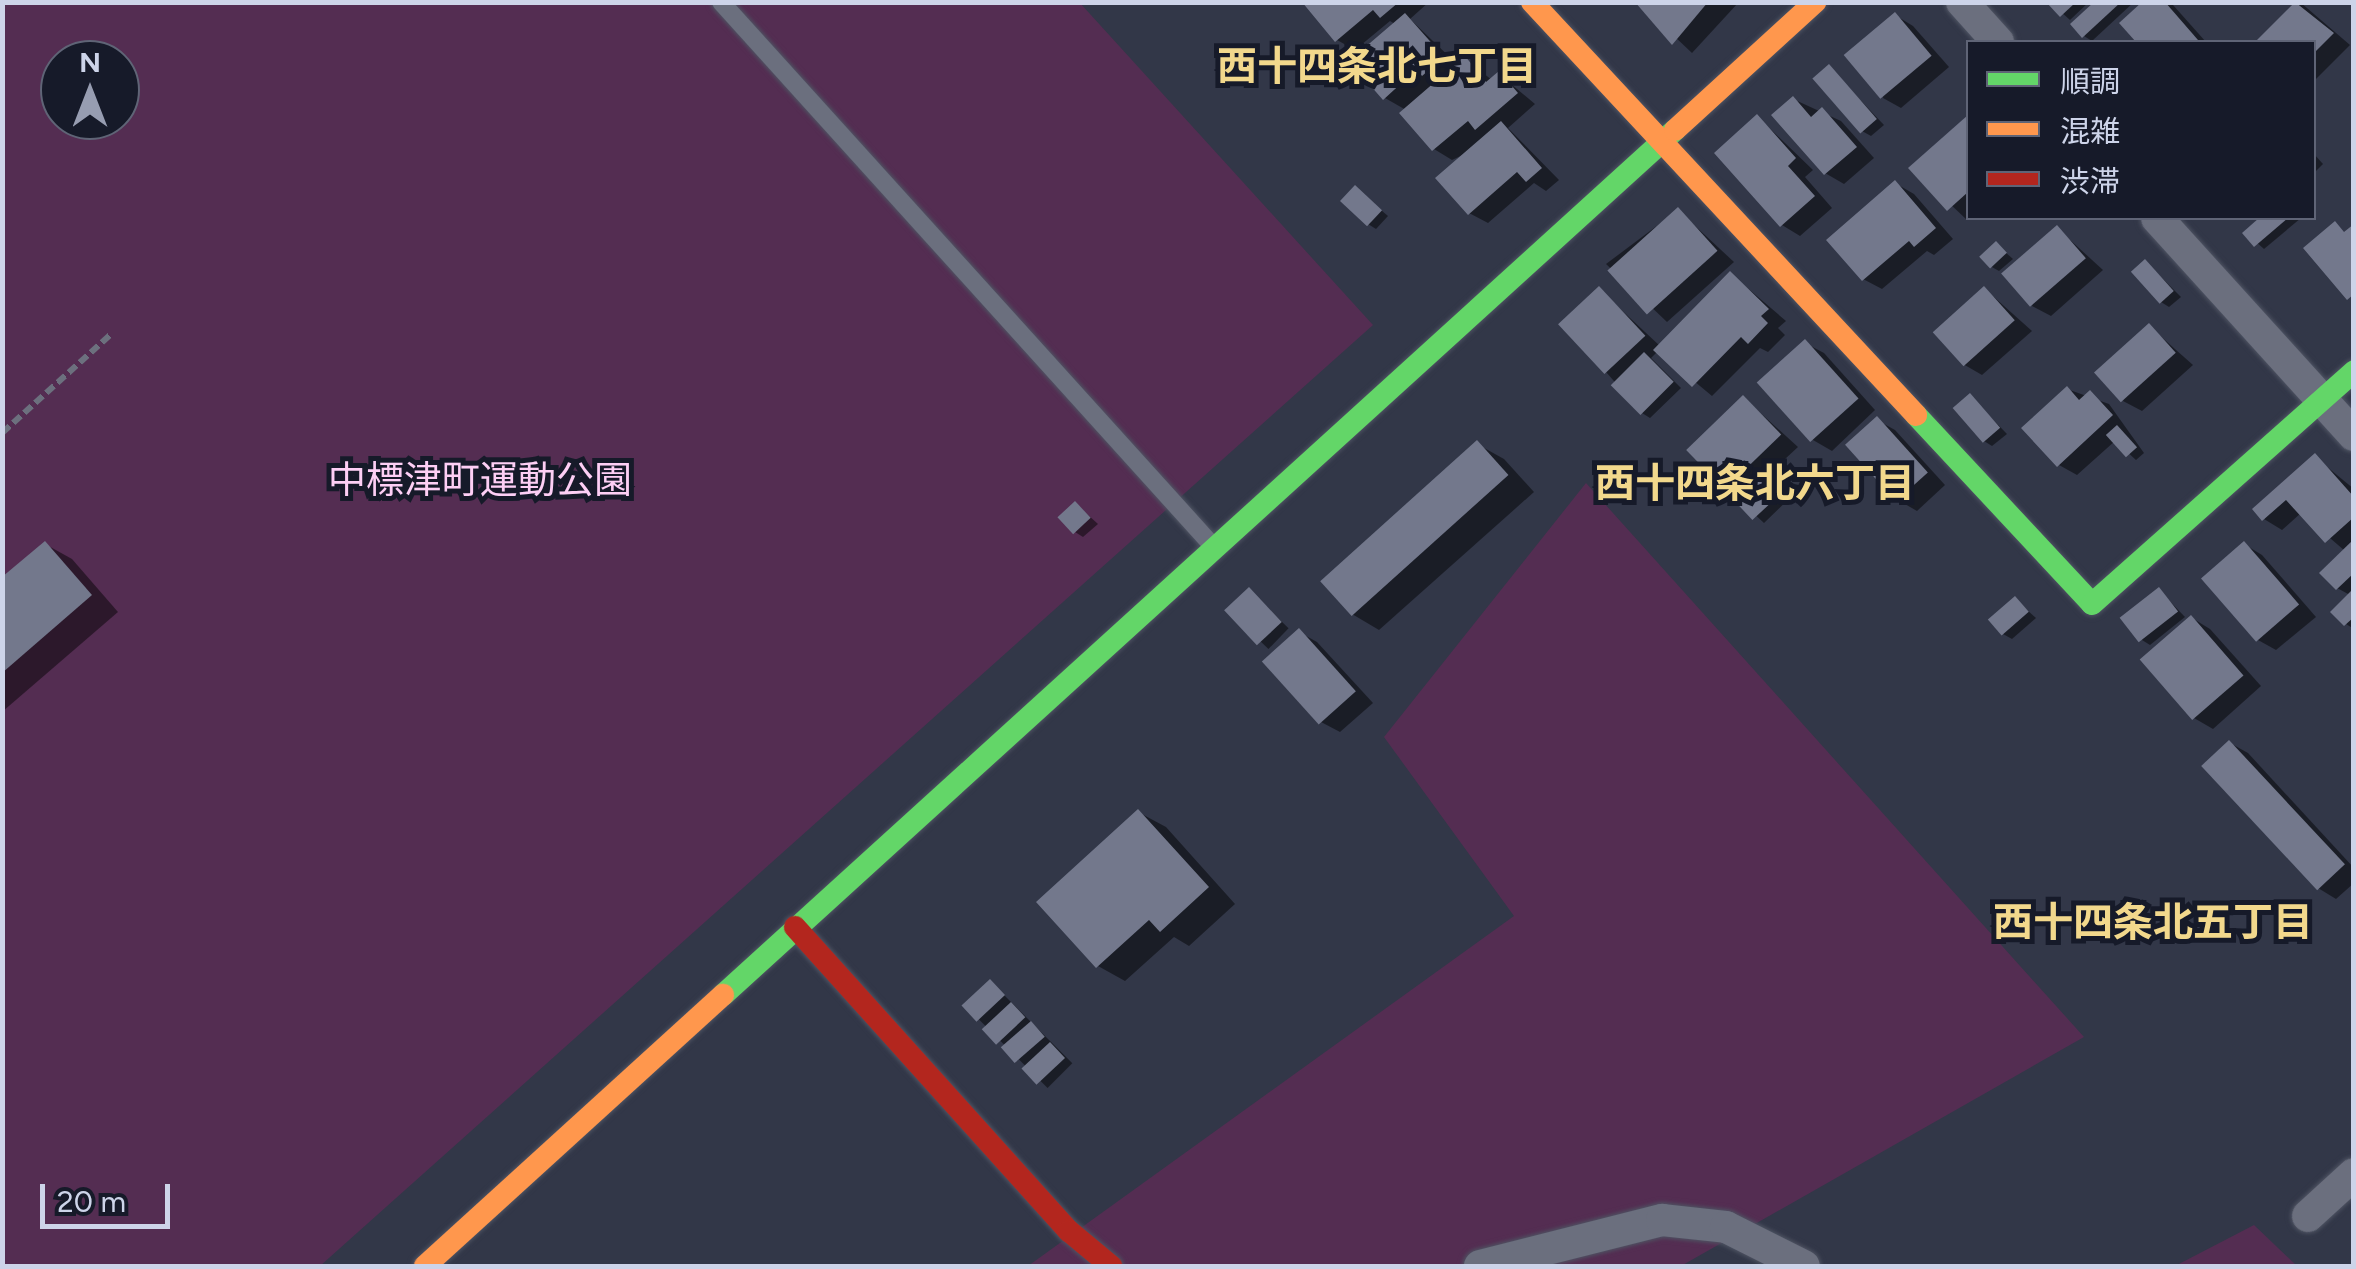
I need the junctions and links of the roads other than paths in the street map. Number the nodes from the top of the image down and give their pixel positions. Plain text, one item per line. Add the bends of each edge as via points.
1 (721, 2) edge
2 (1532, 2) edge
3 (1816, 2) edge
4 (1962, 2) edge
5 (1996, 40) edge
6 (1660, 144) junction
7 (2159, 220) edge
8 (2354, 371) edge
9 (2322, 400) junction
10 (2354, 435) edge
11 (1212, 545) junction
12 (795, 927) junction
13 (2354, 1174) edge
14 (2308, 1216) dead end
15 (425, 1266) edge
16 (1111, 1266) edge
17 (1480, 1266) edge
18 (1804, 1266) edge

1 - 11 lane
2 - 6 street
3 - 6 street
4 - 5 street
6 - 9 street via 2092,604
6 - 11 street
7 - 9 street
8 - 9 street
9 - 10 street
11 - 12 street
12 - 15 street
12 - 16 street via 1069,1231
13 - 14 street
17 - 18 street via 1662,1220 1726,1227

